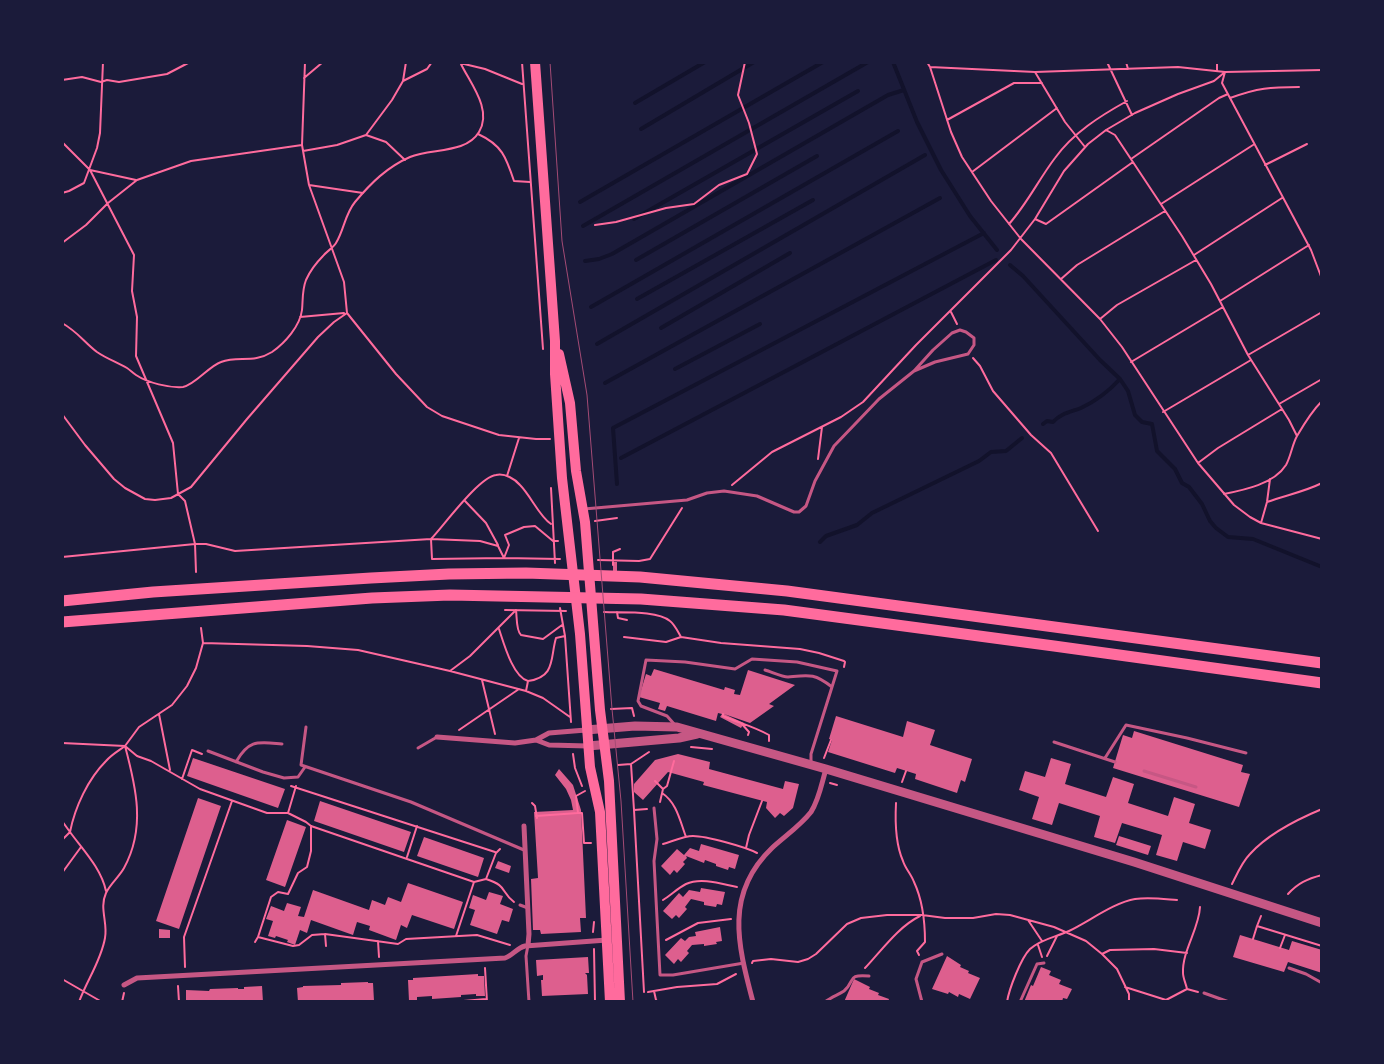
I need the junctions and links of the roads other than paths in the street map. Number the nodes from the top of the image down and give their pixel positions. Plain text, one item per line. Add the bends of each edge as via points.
1 (535, 62) edge
2 (555, 341) junction
3 (914, 372) junction
4 (583, 509) junction
5 (62, 601) edge
6 (62, 622) edge
7 (1322, 663) edge
8 (766, 670) dead end
9 (1322, 684) edge
10 (832, 687) junction
11 (306, 727) dead end
12 (677, 727) junction
13 (602, 729) junction
14 (586, 730) junction
15 (700, 734) junction
16 (437, 737) joint
17 (536, 740) junction
18 (1054, 742) dead end
19 (282, 744) dead end
20 (604, 745) junction
21 (588, 746) junction
22 (418, 748) dead end
23 (208, 751) dead end
24 (1246, 753) dead end
25 (1105, 758) junction
26 (236, 762) junction
27 (1115, 762) dead end
28 (811, 764) junction
29 (306, 767) junction
30 (826, 768) junction
31 (1144, 771) dead end
32 (1196, 787) dead end
33 (654, 808) road end
34 (524, 826) dead end
35 (525, 850) junction
36 (520, 905) road end
37 (528, 908) junction
38 (1322, 922) edge
39 (606, 940) junction
40 (617, 940) junction
41 (528, 945) junction
42 (942, 954) dead end
43 (744, 963) junction
44 (1044, 963) road end
45 (1289, 968) dead end
46 (869, 976) dead end
47 (1322, 983) edge
48 (124, 985) dead end
49 (1204, 993) road end
50 (529, 1001) edge
51 (610, 1002) edge
52 (620, 1002) edge
53 (753, 1002) edge
54 (825, 1002) edge
55 (922, 1002) edge
56 (1020, 1002) edge
57 (1230, 1002) edge

1 - 2 main road
2 - 4 main road via 570,403
2 - 14 main road via 562,478 580,634
3 - 3 lane via 935,362 968,354 974,338 960,330 952,333
3 - 4 lane via 879,399 834,446 806,506 799,512 757,496 724,491 687,500
4 - 13 main road
5 - 7 highway via 153,592 449,574 640,577 787,591
6 - 9 highway via 450,594 641,599 784,610
8 - 10 lane via 787,677 810,675
10 - 12 lane via 837,671 798,662 752,659 735,669 646,660 638,700 641,706 667,716
10 - 28 lane via 811,754
11 - 29 lane via 301,765
12 - 13 street
12 - 15 street
13 - 14 street
13 - 20 main road
14 - 17 street via 549,733
14 - 21 main road
15 - 20 street
15 - 28 street
16 - 17 street via 514,743
16 - 22 lane
17 - 21 street via 549,745
18 - 25 lane
19 - 26 lane via 257,742 243,750
20 - 21 street
20 - 40 main road via 610,796
21 - 39 main road via 600,812
23 - 26 lane
24 - 25 lane via 1126,725
25 - 27 lane
26 - 29 lane via 284,778 298,777
28 - 30 street
29 - 35 lane via 411,802
30 - 38 street
30 - 43 street via 812,811 771,849 745,887 738,926
31 - 32 lane
33 - 43 lane via 660,975
34 - 35 street
35 - 37 street
36 - 37 lane
37 - 41 street
39 - 40 street
39 - 41 street
39 - 51 main road
40 - 52 main road
41 - 48 street via 505,958 137,978
41 - 50 lane
42 - 55 lane via 922,962 916,979
43 - 53 street
44 - 56 lane via 1037,964
45 - 47 lane
46 - 54 lane via 852,978 845,990
49 - 57 lane

